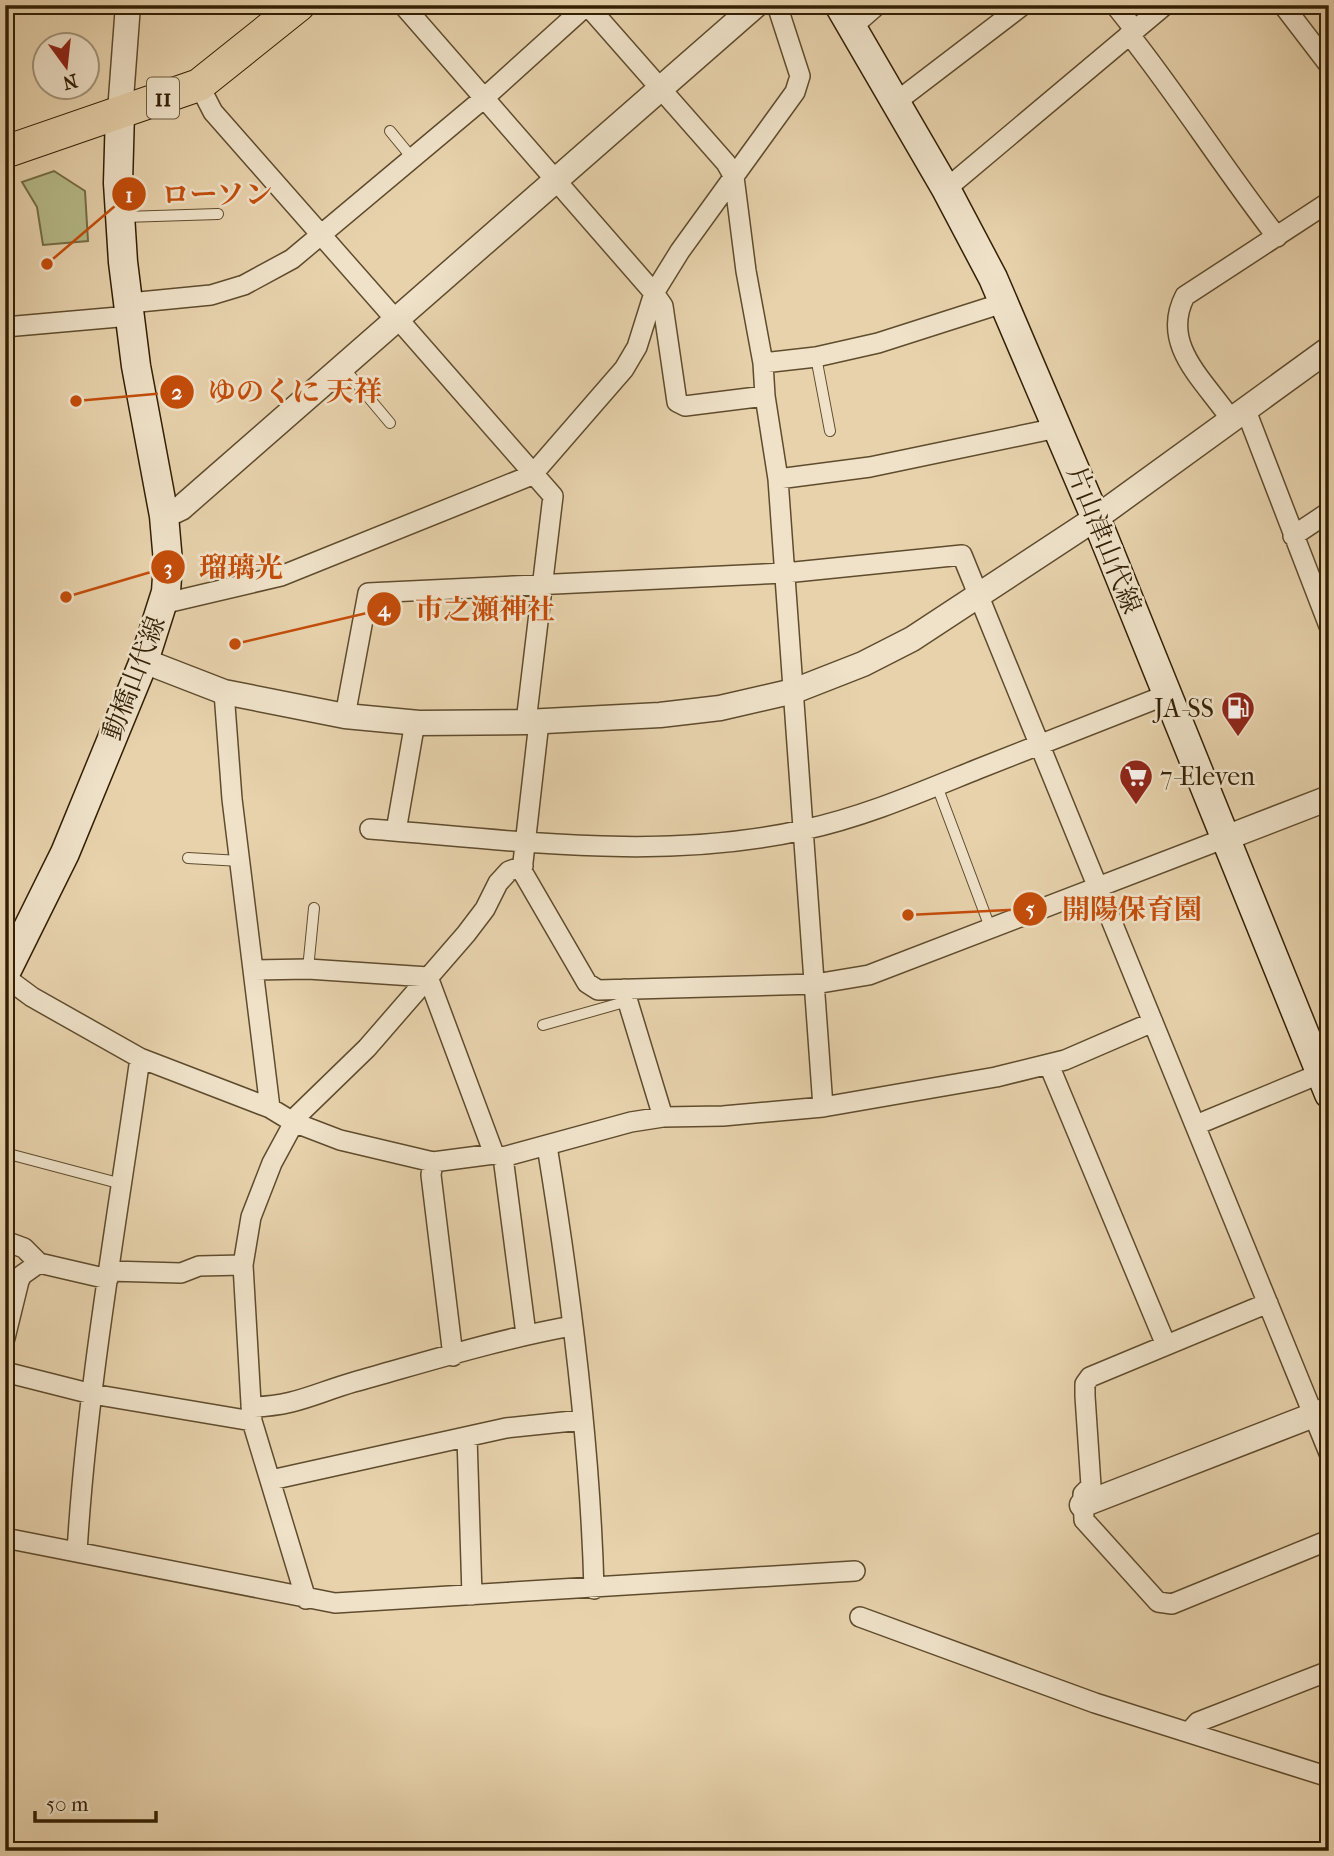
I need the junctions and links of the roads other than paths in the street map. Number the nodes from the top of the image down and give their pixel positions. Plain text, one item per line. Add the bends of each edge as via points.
1 (128, 5) edge
2 (299, 5) edge
3 (403, 5) edge
4 (587, 5) edge
5 (756, 5) edge
6 (777, 5) edge
7 (877, 5) edge
8 (1023, 5) edge
9 (1115, 5) edge
10 (1164, 5) edge
11 (1283, 5) edge
12 (846, 16) edge
13 (1131, 32) junction
14 (1322, 42) edge
15 (1329, 65) edge
16 (198, 85) junction
17 (659, 88) junction
18 (483, 99) junction
19 (896, 102) junction
20 (120, 112) junction
21 (390, 131) dead end
22 (5, 152) edge
23 (413, 159) junction
24 (733, 177) junction
25 (555, 181) junction
26 (946, 189) junction
27 (1329, 202) edge
28 (218, 214) dead end
29 (120, 217) junction
30 (322, 237) junction
31 (1277, 237) junction
32 (654, 293) junction
33 (1003, 303) junction
34 (129, 309) junction
35 (397, 320) junction
36 (5, 327) edge
37 (1329, 349) edge
38 (816, 357) junction
39 (763, 363) junction
40 (342, 367) junction
41 (765, 396) junction
42 (1238, 413) junction
43 (390, 423) dead end
44 (1057, 428) junction
45 (830, 431) dead end
46 (532, 475) junction
47 (778, 479) junction
48 (1329, 512) edge
49 (164, 516) junction
50 (1096, 518) junction
51 (1293, 536) junction
52 (785, 573) junction
53 (541, 586) junction
54 (978, 597) junction
55 (162, 604) junction
56 (1329, 626) edge
57 (144, 661) junction
58 (794, 691) junction
59 (224, 692) junction
60 (1166, 695) junction
61 (345, 716) junction
62 (415, 722) junction
63 (533, 722) junction
64 (1039, 745) junction
65 (937, 786) junction
66 (1329, 798) edge
67 (370, 829) dead end
68 (804, 830) junction
69 (396, 831) junction
70 (1223, 839) junction
71 (524, 841) junction
72 (188, 858) dead end
73 (240, 861) junction
74 (523, 866) junction
75 (1097, 889) junction
76 (314, 908) dead end
77 (992, 930) junction
78 (308, 969) junction
79 (254, 970) junction
80 (5, 975) edge
81 (428, 977) junction
82 (815, 984) junction
83 (626, 995) junction
84 (1153, 1022) junction
85 (543, 1025) dead end
86 (140, 1058) junction
87 (1049, 1065) junction
88 (1326, 1079) edge
89 (823, 1107) junction
90 (270, 1108) junction
91 (663, 1117) junction
92 (293, 1122) junction
93 (1196, 1125) junction
94 (547, 1146) junction
95 (5, 1153) edge
96 (499, 1155) junction
97 (433, 1163) junction
98 (122, 1184) junction
99 (5, 1241) edge
100 (40, 1263) junction
101 (243, 1265) junction
102 (109, 1275) junction
103 (1268, 1303) junction
104 (572, 1326) junction
105 (526, 1335) junction
106 (5, 1338) edge
107 (1166, 1345) junction
108 (453, 1356) junction
109 (5, 1372) edge
110 (92, 1394) junction
111 (1322, 1412) edge
112 (251, 1414) junction
113 (582, 1420) junction
114 (467, 1437) junction
115 (1329, 1453) edge
116 (271, 1480) junction
117 (1082, 1505) junction
118 (5, 1538) edge
119 (1329, 1540) edge
120 (77, 1552) junction
121 (855, 1571) dead end
122 (594, 1589) junction
123 (472, 1595) junction
124 (306, 1599) junction
125 (860, 1617) dead end
126 (1329, 1671) edge
127 (1189, 1732) junction
128 (1329, 1777) edge

1 - 20 street
2 - 16 main road, 11
3 - 18 street
4 - 17 street
4 - 18 street
5 - 17 street
6 - 24 street via 800,76 798,84
7 - 12 street
8 - 19 street
9 - 13 street
10 - 13 street
11 - 14 street
12 - 19 main road, 片山津山代線
13 - 26 street
13 - 31 street via 1222,167
14 - 15 street
16 - 20 main road, 11
16 - 30 street via 213,112
17 - 24 street via 726,163
17 - 25 street
18 - 23 street
18 - 25 street
19 - 26 main road, 片山津山代線
20 - 22 main road, 11
20 - 29 main road, 動橋山代線
21 - 23 lane
23 - 30 street
24 - 32 street
24 - 39 street
25 - 32 street
25 - 35 street
26 - 33 main road, 片山津山代線
27 - 31 street
28 - 29 lane
29 - 34 main road, 動橋山代線
30 - 34 street via 292,260 244,285
30 - 35 street
31 - 42 street via 1185,296 1177,311 1175,334 1183,352
32 - 41 street via 663,306 677,402 685,406
32 - 46 street via 637,347 624,369
33 - 38 street via 878,343
33 - 44 main road, 片山津山代線
34 - 36 street
34 - 49 main road, 動橋山代線
35 - 40 street
35 - 46 street
37 - 42 street
38 - 39 street
38 - 45 lane
39 - 41 street
40 - 43 lane
40 - 49 street via 181,508
41 - 47 street
42 - 50 street
42 - 51 street via 1272,471
44 - 47 street via 870,467
44 - 50 main road, 片山津山代線
46 - 53 street via 553,496
46 - 55 street via 281,576
47 - 52 street
48 - 51 street
49 - 55 main road, 動橋山代線 via 168,562
50 - 54 street
50 - 60 main road, 片山津山代線
51 - 56 street
52 - 53 street
52 - 54 street via 962,555
52 - 58 street
53 - 61 street via 368,593
53 - 63 street
54 - 58 street via 912,639
54 - 64 street
55 - 57 main road, 動橋山代線
57 - 59 street
57 - 80 main road, 動橋山代線 via 65,853
58 - 63 street via 720,708
58 - 68 street
59 - 61 street
59 - 73 street
60 - 64 street
60 - 70 main road, 片山津山代線
61 - 62 street
62 - 63 street
62 - 69 street
63 - 71 street
64 - 65 street
64 - 75 street
65 - 68 street
65 - 77 lane
66 - 70 street
67 - 69 street
68 - 71 street via 672,848
68 - 82 street
69 - 71 street
70 - 75 street
70 - 88 main road, 片山津山代線
71 - 74 street
72 - 73 lane
73 - 79 street
74 - 81 street via 509,871 498,883 485,909
74 - 83 street via 587,983
75 - 77 street
75 - 84 street
76 - 78 lane
77 - 82 street via 895,968
78 - 79 street
78 - 81 street
79 - 90 street
80 - 86 street via 32,997
81 - 92 street via 367,1048
81 - 96 street
82 - 83 street
82 - 89 street
83 - 85 lane
83 - 91 street
84 - 87 street
84 - 93 street
86 - 90 street
86 - 98 street
87 - 89 street
87 - 107 street
88 - 93 street
89 - 91 street
90 - 92 street
91 - 94 street
92 - 97 street via 340,1140
92 - 101 street via 251,1217
93 - 103 street
94 - 96 street
94 - 104 street
95 - 98 lane
96 - 97 street
96 - 105 street
97 - 108 street
98 - 102 street
99 - 100 street via 24,1248
100 - 102 street
100 - 106 street via 19,1281
101 - 102 street
101 - 112 street
102 - 110 street
103 - 107 street
103 - 111 street
104 - 105 street
104 - 113 street
105 - 108 street
107 - 117 street via 1090,1377 1085,1384 1090,1486
108 - 112 street
109 - 110 street
110 - 112 street
110 - 120 street
111 - 115 street
111 - 117 street
112 - 116 street
113 - 114 street via 506,1427
113 - 122 street
114 - 116 street
114 - 123 street
116 - 124 street
117 - 119 street via 1084,1520 1094,1533 1158,1602 1172,1604
118 - 120 street
120 - 124 street
121 - 122 street
122 - 123 street
123 - 124 street via 335,1603
125 - 127 street via 1095,1703
126 - 127 street via 1198,1722
127 - 128 street

